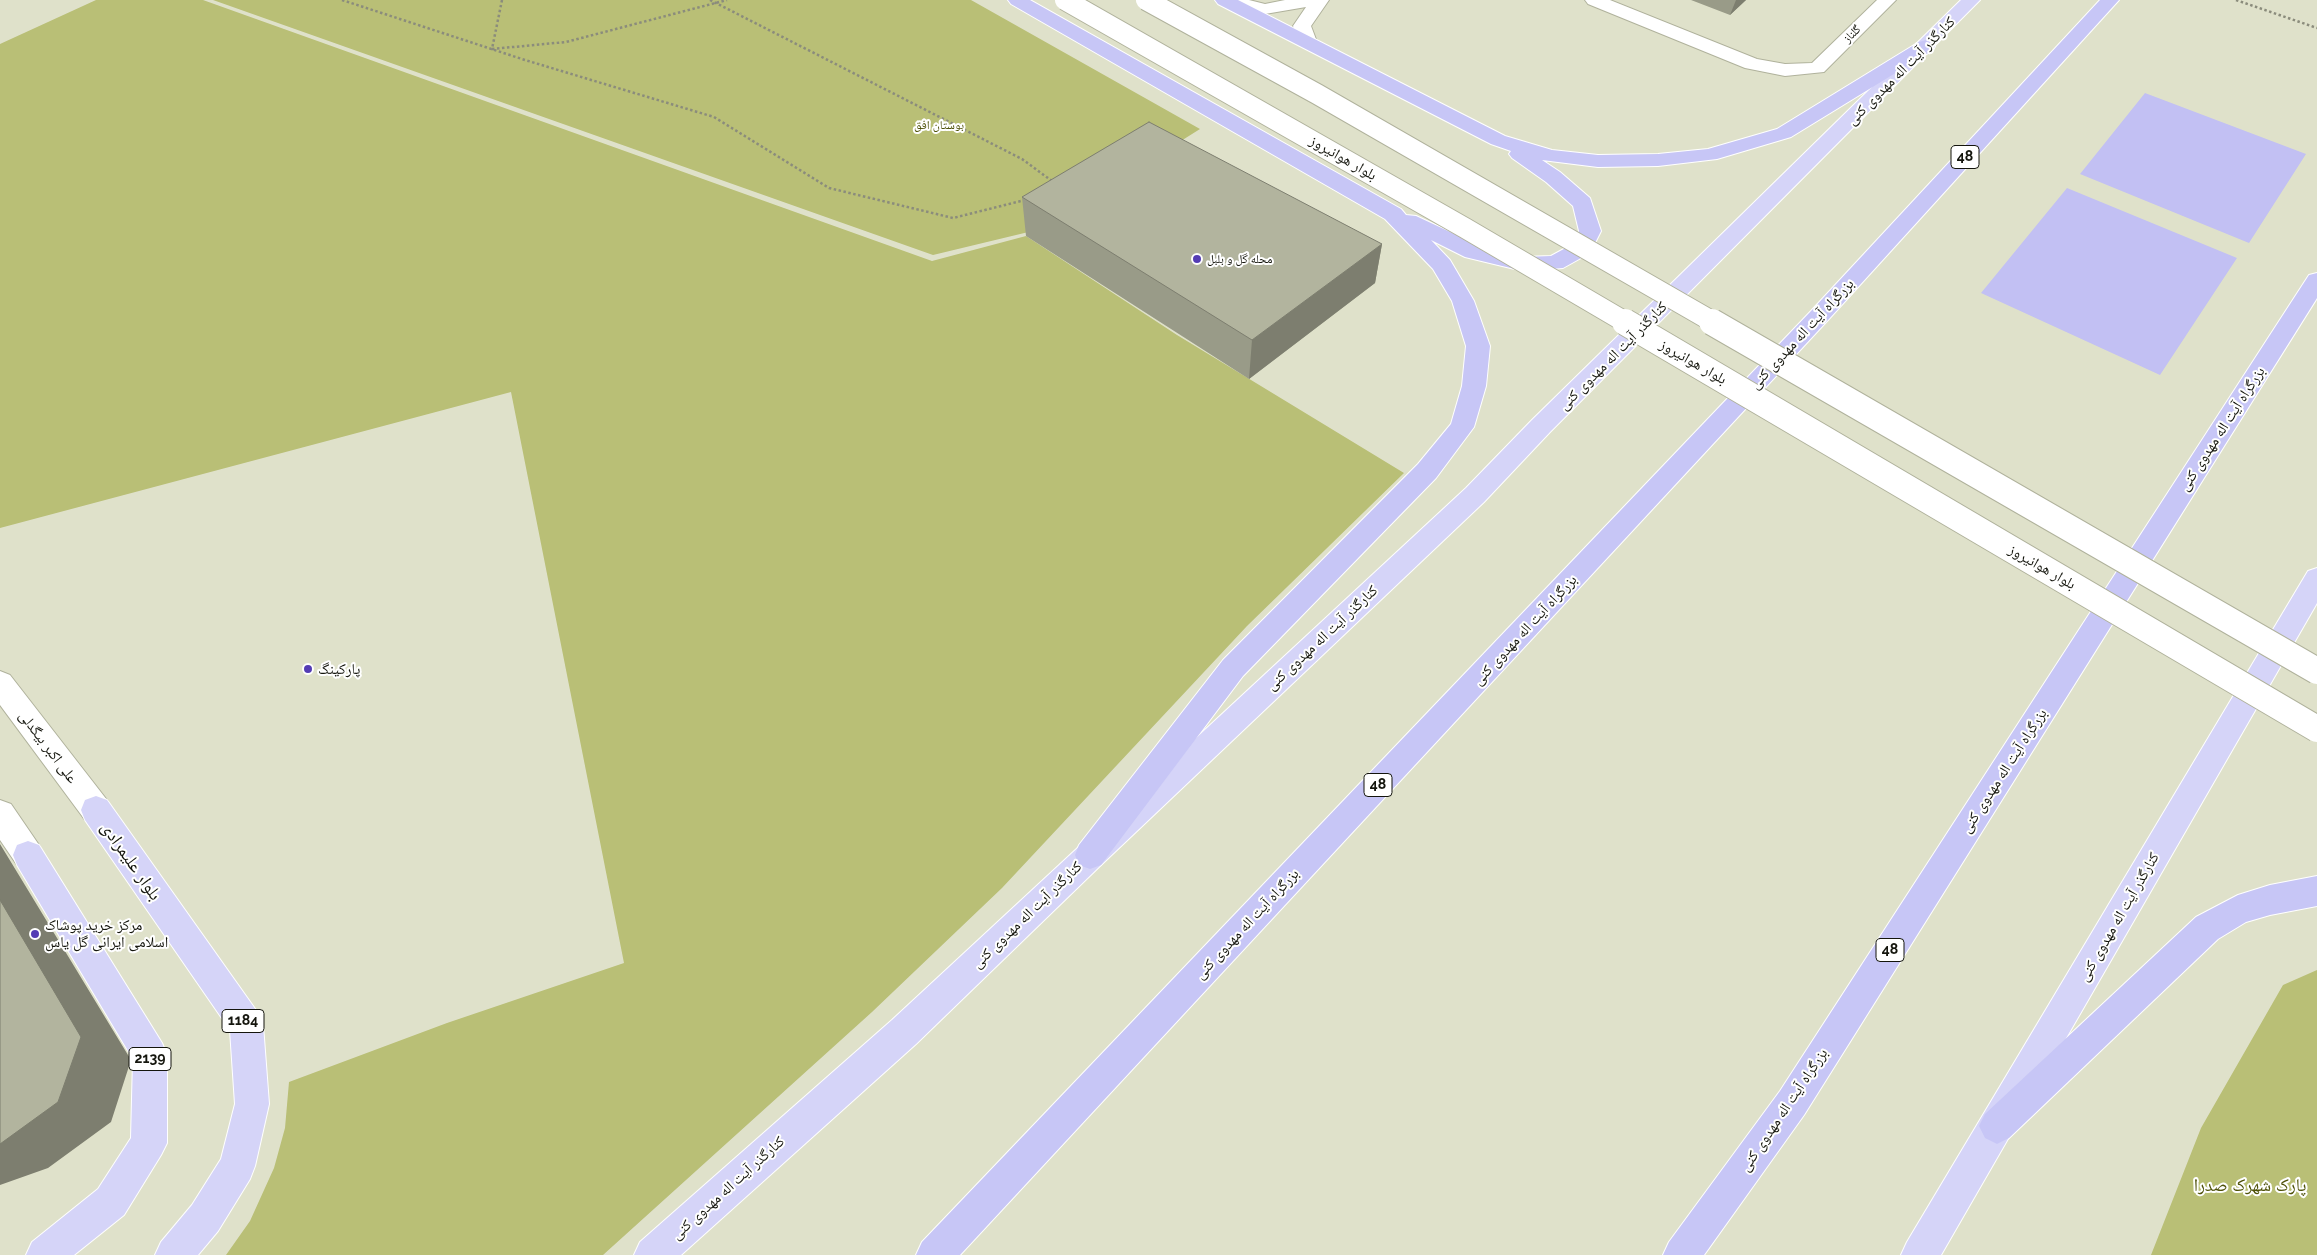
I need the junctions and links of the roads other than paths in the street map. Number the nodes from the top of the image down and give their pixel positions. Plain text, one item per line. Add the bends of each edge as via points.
1 (1018, 0) edge
2 (1065, 0) edge
3 (1146, 0) edge
4 (1224, 0) edge
5 (1315, 0) edge
6 (1320, 0) edge
7 (1594, 0) edge
8 (1888, 0) edge
9 (1971, 0) edge
10 (2110, 0) edge
11 (1308, 42) junction
12 (1926, 46) junction
13 (1498, 140) junction
14 (1393, 214) junction
15 (2317, 280) edge
16 (2317, 579) edge
17 (2317, 671) edge
18 (0, 683) edge
19 (2317, 729) edge
20 (96, 810) joint
21 (0, 814) edge
22 (1090, 855) junction
23 (2317, 891) edge
24 (1997, 1126) junction
25 (45, 1255) edge
26 (174, 1255) edge
27 (654, 1255) edge
28 (935, 1255) edge
29 (1682, 1255) edge
30 (1920, 1255) edge

1 - 14 highway
2 - 19 main road, بلوار هوانیروز, bridge via 1465,228
3 - 17 main road, bridge via 1317,94
4 - 5 main road via 1265,9
4 - 11 highway
6 - 11 main road via 1302,26
7 - 8 main road, گلناز via 1752,64 1785,70 1816,68
9 - 12 main road, کنارگذر آیت اله مهدوی کنی
10 - 28 highway, بزرگراه آیت اله مهدوی کنی / 48 via 1814,322
11 - 13 highway
12 - 13 highway via 1784,133 1710,155 1598,161 1550,156
12 - 22 main road, کنارگذر آیت اله مهدوی کنی via 1475,495
13 - 14 highway via 1553,177 1582,203 1590,231 1582,248 1555,263 1523,264 1473,252
14 - 22 highway via 1442,265 1463,301 1478,346 1474,386 1462,427 1427,472 1233,668
15 - 29 highway, بزرگراه آیت اله مهدوی کنی / 48 via 1792,1103
16 - 24 main road, کنارگذر آیت اله مهدوی کنی
18 - 20 main road, علی اکبر بیگدلی / 1184
20 - 26 main road, بلوار علیمرادی / 1184 via 246,1025 252,1104 237,1166 205,1218
21 - 25 main road, 2139 via 150,1055 149,1143 111,1202
22 - 27 main road, کنارگذر آیت اله مهدوی کنی via 904,1032
23 - 24 highway via 2238,910 2207,928
24 - 30 main road, کنارگذر آیت اله مهدوی کنی

